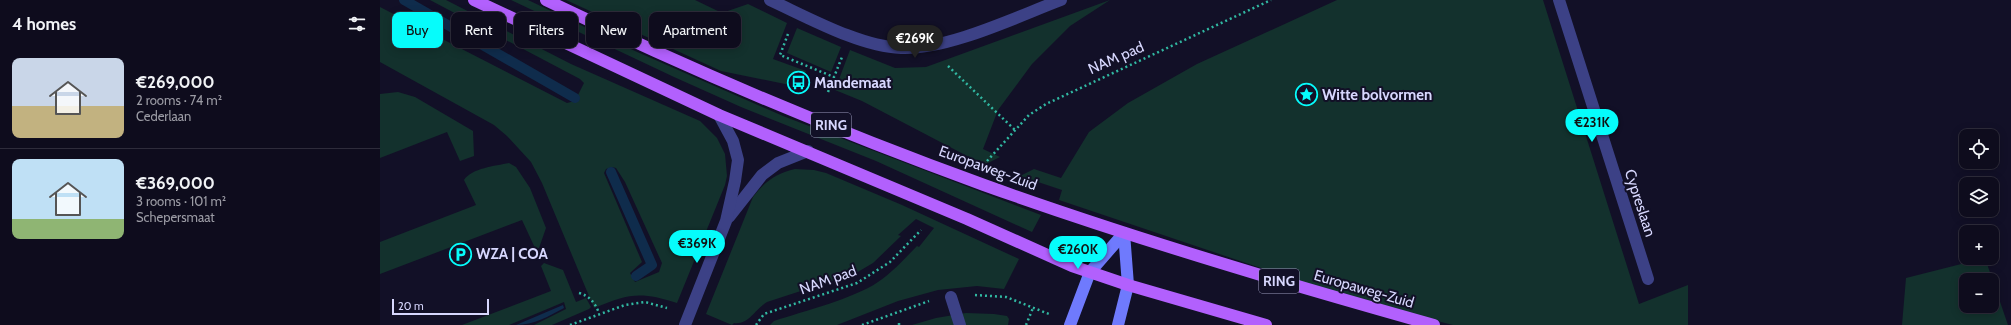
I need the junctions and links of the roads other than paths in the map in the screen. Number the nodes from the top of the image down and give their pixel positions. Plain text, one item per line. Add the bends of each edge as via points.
1 (474, 0) edge
2 (546, 0) edge
3 (770, 0) edge
4 (1060, 0) edge
5 (1559, 0) edge
6 (719, 115) junction
7 (808, 151) junction
8 (726, 221) junction
9 (1124, 233) junction
10 (1090, 272) junction
11 (1648, 279) dead end
12 (1128, 284) junction
13 (951, 297) dead end
14 (687, 320) edge
15 (960, 325) edge
16 (1070, 325) edge
17 (1118, 325) edge
18 (1266, 325) edge
19 (1434, 325) edge

1 - 6 main road, RING
2 - 9 main road, Europaweg-Zuid / RING via 676,62 791,110 986,185
3 - 4 street via 850,36 900,48 930,47
5 - 11 street, Cypreslaan
6 - 7 main road, RING
6 - 8 street via 733,141 738,160
7 - 8 street via 778,163 762,175
7 - 10 main road, RING
8 - 14 street
9 - 10 street
9 - 12 street
9 - 19 main road, Europaweg-Zuid / RING
10 - 12 main road, RING
10 - 16 street
12 - 17 street
12 - 18 main road, RING
13 - 15 street

